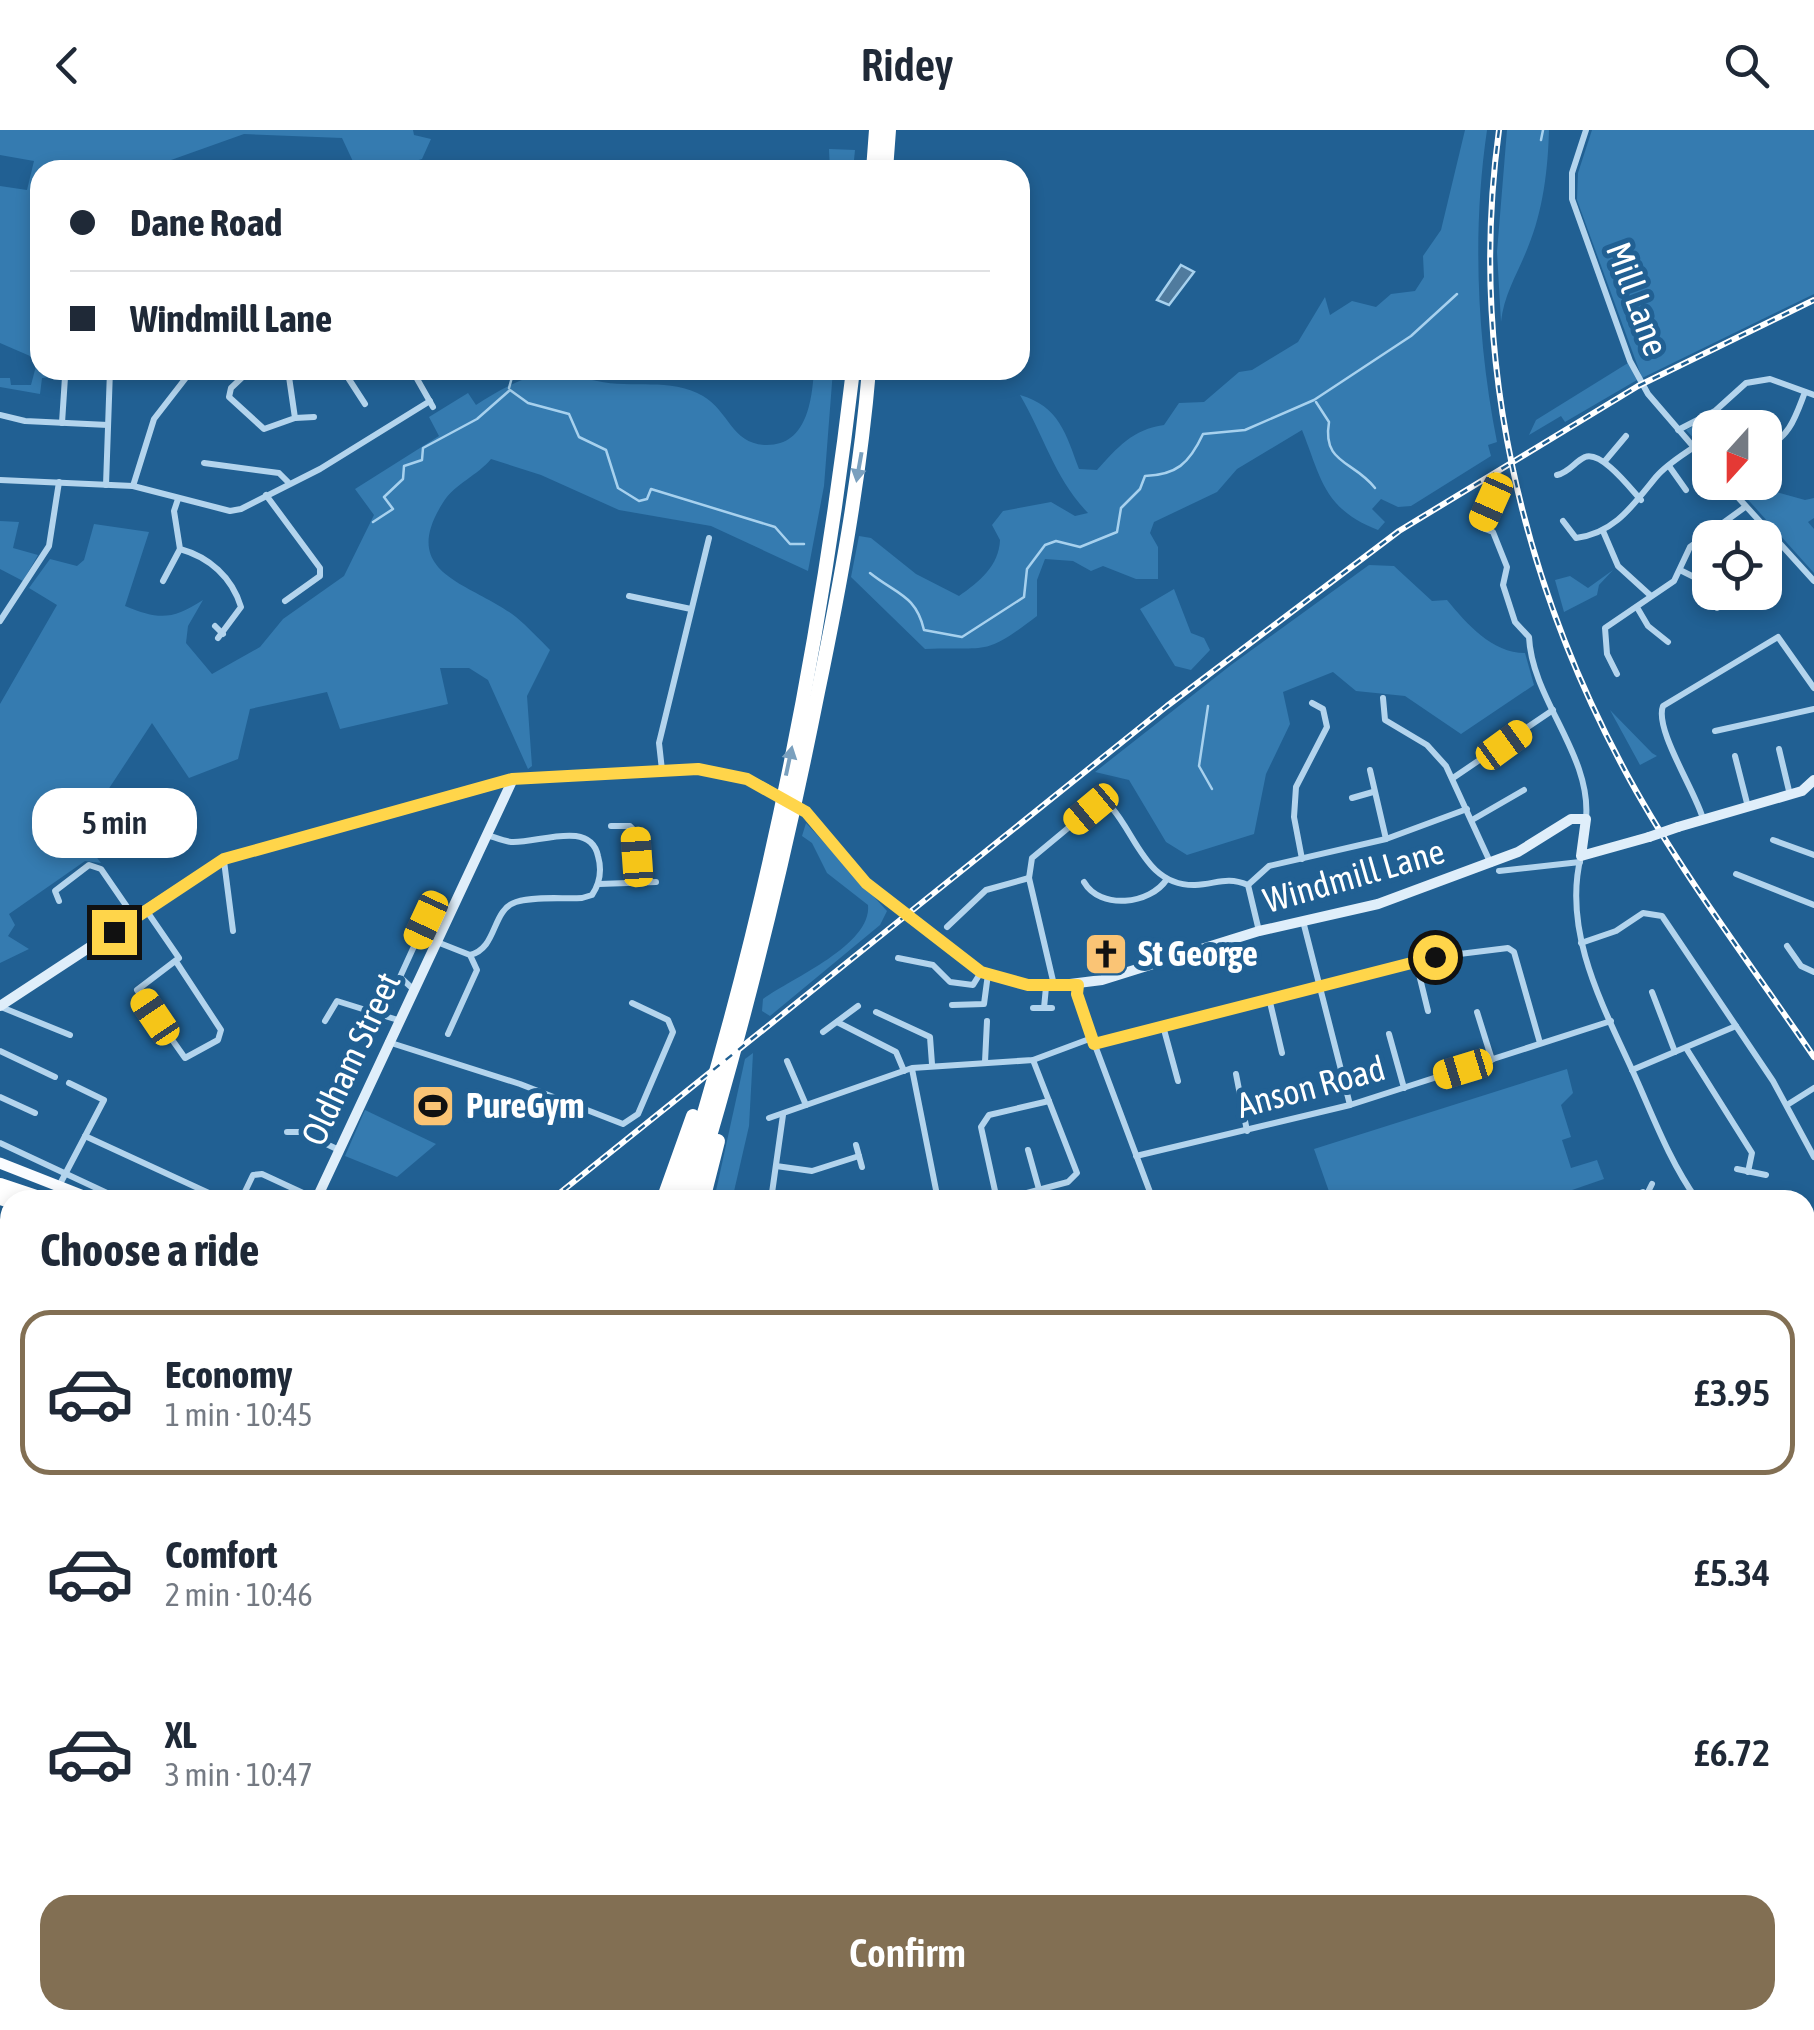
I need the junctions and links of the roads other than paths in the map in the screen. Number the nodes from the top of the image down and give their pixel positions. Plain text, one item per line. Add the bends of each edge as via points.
1 (876, 130) edge
2 (889, 130) edge
3 (1586, 130) edge
4 (874, 160) edge
5 (887, 160) edge
6 (65, 380) edge
7 (110, 380) edge
8 (184, 380) edge
9 (239, 380) edge
10 (289, 380) edge
11 (349, 380) edge
12 (418, 380) edge
13 (852, 380) edge
14 (868, 380) edge
15 (1804, 392) junction
16 (1814, 395) edge
17 (365, 404) dead end
18 (0, 414) edge
19 (314, 417) dead end
20 (295, 418) junction
21 (62, 423) junction
22 (108, 425) junction
23 (1678, 430) junction
24 (1626, 436) dead end
25 (1782, 438) edge
26 (1692, 445) edge
27 (1692, 449) edge
28 (1605, 460) junction
29 (204, 462) dead end
30 (1669, 466) junction
31 (1557, 475) dead end
32 (0, 480) edge
33 (59, 482) junction
34 (288, 482) junction
35 (106, 485) junction
36 (133, 486) junction
37 (1686, 490) dead end
38 (266, 495) junction
39 (178, 498) junction
40 (1641, 500) junction
41 (1740, 500) edge
42 (1491, 502) dead end
43 (1746, 507) junction
44 (1731, 520) edge
45 (1564, 521) dead end
46 (1602, 531) junction
47 (709, 538) dead end
48 (1692, 546) edge
49 (180, 549) junction
50 (1680, 570) junction
51 (1692, 576) edge
52 (167, 580) dead end
53 (1814, 580) edge
54 (629, 596) dead end
55 (1652, 597) junction
56 (286, 601) dead end
57 (691, 609) junction
58 (1638, 609) junction
59 (0, 621) edge
60 (215, 626) dead end
61 (1668, 642) dead end
62 (1617, 674) dead end
63 (1814, 688) edge
64 (1380, 702) dead end
65 (1312, 703) dead end
66 (1814, 708) edge
67 (1553, 710) junction
68 (1715, 732) dead end
69 (1779, 748) dead end
70 (1735, 756) dead end
71 (1370, 770) dead end
72 (662, 771) junction
73 (1453, 778) junction
74 (512, 779) junction
75 (1814, 780) edge
76 (1524, 790) dead end
77 (1374, 792) junction
78 (1790, 795) junction
79 (1352, 798) dead end
80 (1748, 807) junction
81 (1467, 809) junction
82 (1586, 819) junction
83 (1472, 820) junction
84 (1704, 820) junction
85 (611, 826) dead end
86 (487, 836) junction
87 (1386, 839) junction
88 (1773, 840) dead end
89 (1814, 856) edge
90 (224, 859) junction
91 (1302, 859) junction
92 (1581, 859) junction
93 (1495, 867) junction
94 (1736, 874) dead end
95 (1029, 878) junction
96 (1167, 879) junction
97 (639, 882) junction
98 (656, 882) dead end
99 (1084, 882) dead end
100 (599, 884) junction
101 (1248, 886) junction
102 (59, 901) dead end
103 (1814, 905) edge
104 (146, 910) junction
105 (135, 918) junction
106 (1303, 919) junction
107 (426, 920) dead end
108 (947, 927) dead end
109 (234, 931) dead end
110 (1259, 931) junction
111 (437, 942) junction
112 (1582, 942) junction
113 (1787, 946) dead end
114 (470, 955) junction
115 (898, 958) dead end
116 (1416, 962) junction
117 (177, 963) junction
118 (1814, 972) edge
119 (987, 974) junction
120 (1078, 985) junction
121 (1050, 986) junction
122 (1320, 986) junction
123 (998, 988) dead end
124 (413, 990) junction
125 (736, 992) junction
126 (1652, 992) dead end
127 (1269, 998) junction
128 (632, 1003) dead end
129 (952, 1004) dead end
130 (0, 1006) edge
131 (858, 1006) dead end
132 (1033, 1008) dead end
133 (1428, 1011) dead end
134 (876, 1012) dead end
135 (1477, 1012) dead end
136 (398, 1020) junction
137 (324, 1021) dead end
138 (987, 1021) dead end
139 (1610, 1021) junction
140 (837, 1022) junction
141 (1163, 1026) junction
142 (1736, 1026) junction
143 (822, 1032) dead end
144 (448, 1034) dead end
145 (1389, 1034) dead end
146 (70, 1036) dead end
147 (1093, 1041) junction
148 (387, 1042) junction
149 (1540, 1044) junction
150 (1686, 1048) junction
151 (0, 1051) edge
152 (1675, 1052) junction
153 (1282, 1053) dead end
154 (787, 1060) dead end
155 (1033, 1060) junction
156 (1492, 1060) junction
157 (731, 1062) junction
158 (985, 1062) junction
159 (932, 1064) junction
160 (908, 1070) junction
161 (1632, 1070) junction
162 (1236, 1074) dead end
163 (55, 1077) dead end
164 (1178, 1082) dead end
165 (69, 1083) dead end
166 (1404, 1088) junction
167 (1814, 1088) edge
168 (0, 1097) edge
169 (1049, 1101) junction
170 (1350, 1104) junction
171 (1787, 1104) junction
172 (806, 1106) junction
173 (34, 1114) dead end
174 (783, 1115) junction
175 (769, 1118) dead end
176 (1247, 1130) junction
177 (287, 1132) dead end
178 (86, 1136) junction
179 (0, 1144) edge
180 (856, 1145) dead end
181 (339, 1150) junction
182 (1028, 1150) dead end
183 (858, 1156) junction
184 (1136, 1156) junction
185 (1814, 1157) edge
186 (0, 1163) edge
187 (776, 1166) junction
188 (862, 1168) dead end
189 (1737, 1169) dead end
190 (1748, 1172) junction
191 (65, 1174) junction
192 (1766, 1175) dead end
193 (1652, 1184) dead end
194 (58, 1187) junction
195 (66, 1190) edge
196 (100, 1190) edge
197 (202, 1190) edge
198 (246, 1190) edge
199 (295, 1190) edge
200 (321, 1190) edge
201 (667, 1190) edge
202 (680, 1190) edge
203 (694, 1190) edge
204 (705, 1190) edge
205 (773, 1190) edge
206 (935, 1190) edge
207 (996, 1190) edge
208 (1039, 1190) joint
209 (1149, 1190) edge
210 (1651, 1190) edge
211 (1691, 1190) edge

1 - 4 highway
2 - 5 highway
3 - 23 street, Mill Lane via 1572,199 1630,360
6 - 21 street
7 - 22 street
8 - 36 street via 154,419
9 - 20 street via 230,401 258,428
10 - 20 street
11 - 17 street
12 - 34 street via 432,404
125 -> 13 highway via 815,630
14 -> 157 highway via 864,442 814,716
15 - 16 street
15 - 23 street via 1770,379 1746,383 1715,411
15 - 25 street
18 - 21 street
19 - 20 street
21 - 22 street
22 - 35 street
23 - 26 street, Mill Lane
24 - 28 street
27 - 30 street
28 - 31 street via 1585,457
28 - 40 street
29 - 34 street via 279,472
30 - 37 street
30 - 40 street
32 - 33 street
33 - 35 street
33 - 59 street via 49,546
34 - 38 street
35 - 36 street
36 - 39 street
38 - 39 street via 241,510
38 - 56 street via 320,568 320,576
39 - 49 street
40 - 46 street
41 - 43 street
42 - 67 street via 1480,527 1494,532 1507,567 1503,584 1514,622 1528,637 1530,662
43 - 44 street
43 - 53 street
45 - 46 street via 1576,538
46 - 55 street via 1618,566
47 - 57 street
48 - 50 street
49 - 52 street
49 - 60 street via 208,560 237,595 237,617 220,636
50 - 51 street
50 - 55 street
54 - 57 street
55 - 58 street
57 - 72 street via 659,743
58 - 61 street
58 - 62 street via 1605,628
63 - 84 street via 1778,638 1663,706 1662,722
64 - 73 street via 1384,720 1427,745
65 - 91 street via 1324,704 1326,732 1300,774 1294,802
66 - 68 street
67 - 73 street
67 - 82 street via 1588,798
69 - 78 street
70 - 80 street
71 - 77 street
72 - 74 street, Windmill Lane
72 - 119 street, Windmill Lane, bridge via 726,773 806,812 866,883
73 - 81 street
74 - 86 street, Oldham Street
74 - 90 street, Windmill Lane
75 - 78 street
76 - 83 street
77 - 79 street
77 - 87 street
78 - 80 street
80 - 84 street
81 - 83 street
81 - 87 street
82 - 92 street
82 - 93 street, Windmill Lane via 1571,819
83 - 93 street
84 - 92 street, bridge
85 - 97 street via 635,831
86 - 100 street via 510,842 590,840 598,851
86 - 111 street, Oldham Street
87 - 91 street
88 - 89 street
90 - 104 street, Windmill Lane
90 - 109 street
91 - 101 street via 1261,869
92 - 93 street
92 - 112 street
93 - 106 street, Windmill Lane via 1378,904
94 - 103 street
95 - 96 street via 1032,858 1091,809 1105,807
95 - 108 street via 986,890
95 - 121 street
96 - 99 street via 1140,900 1101,898
96 - 101 street via 1194,885 1228,878
97 - 98 street
97 - 100 street
100 - 114 street via 582,898 516,902 506,908 486,948
101 - 110 street
102 - 105 street via 55,891 89,865 101,869
104 - 105 street, Windmill Lane
104 - 117 street
105 - 130 street, Windmill Lane
106 - 110 street, Windmill Lane
106 - 122 street
107 - 124 street via 400,977
110 - 120 street, Windmill Lane
111 - 114 street
111 - 124 street, Oldham Street
112 - 139 street
112 - 142 street via 1643,914 1662,916
113 - 118 street
114 - 144 street via 477,970
115 - 119 street via 933,965 950,982 973,984
116 - 122 street
116 - 133 street
116 - 149 street via 1503,948 1514,952
117 - 117 street via 136,990 185,1058 218,1040 221,1030
119 - 121 street, Windmill Lane
119 - 123 street
119 - 129 street via 984,1004
120 - 121 street, Windmill Lane
120 - 147 street
121 - 132 street via 1048,1008
122 - 127 street
122 - 170 street
124 - 136 street, Oldham Street
125 - 201 highway
125 - 202 highway
126 - 152 street
127 - 141 street
127 - 153 street
128 - 148 street via 668,1020 672,1032 638,1114 623,1124
130 - 146 street
131 - 140 street
134 - 159 street via 930,1037
135 - 156 street
136 - 137 street via 342,1000
136 - 148 street, Oldham Street
138 - 158 street
139 - 149 street, Anson Road
139 - 161 street
140 - 143 street
140 - 160 street via 896,1052
141 - 147 street
141 - 164 street
142 - 150 street
142 - 171 street
145 - 166 street
147 - 155 street
147 - 184 street
148 - 181 street, Oldham Street
149 - 156 street, Anson Road
150 - 152 street
150 - 190 street via 1752,1153
151 - 163 street
152 - 161 street
154 - 172 street
155 - 158 street
155 - 169 street
156 - 166 street, Anson Road
157 - 203 highway
157 - 204 highway
158 - 159 street
159 - 160 street
160 - 172 street
160 - 206 street
161 - 211 street
162 - 176 street
165 - 178 street via 104,1100
166 - 170 street, Anson Road
167 - 171 street
168 - 173 street
169 - 207 street via 988,1115 981,1127
169 - 208 street via 1077,1173
170 - 176 street, Anson Road
171 - 185 street
172 - 174 street
174 - 175 street
174 - 187 street
176 - 184 street, Anson Road
177 - 181 street
178 - 191 street
178 - 197 street
179 - 191 street
180 - 183 street
181 - 200 street, Oldham Street
182 - 208 street
183 - 187 street via 812,1171
183 - 188 street
184 - 209 street
186 - 194 main road
187 - 205 street
189 - 190 street
190 - 192 street
191 - 194 street
191 - 196 street
193 - 210 street
194 - 195 main road
198 - 199 street via 262,1174

